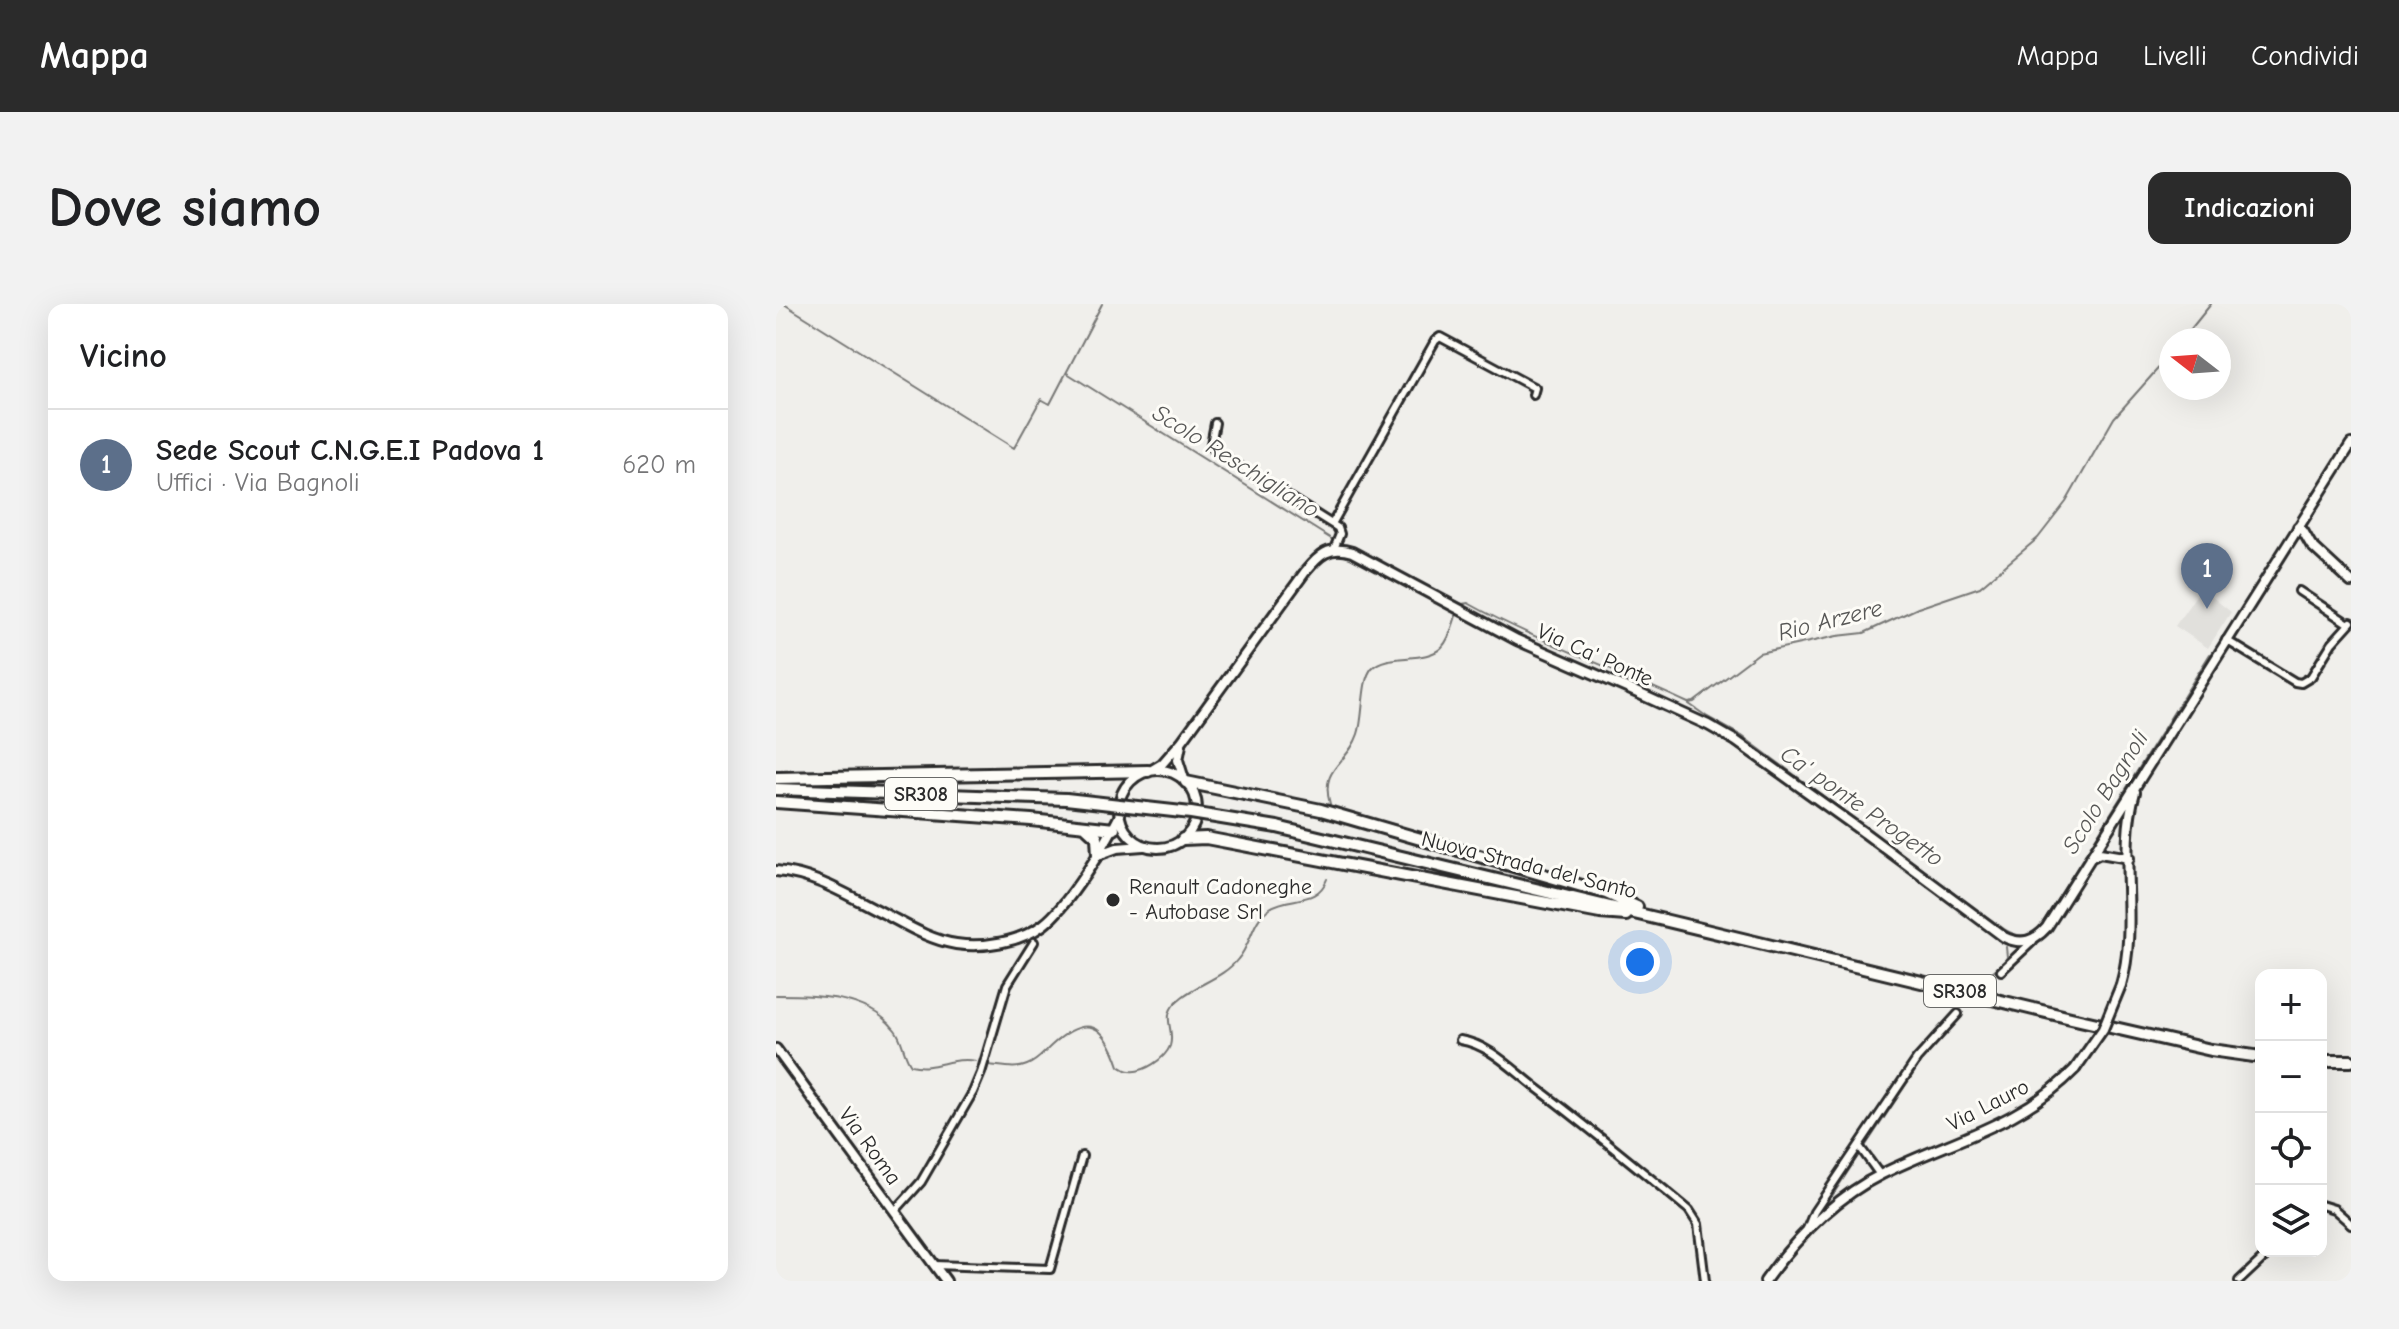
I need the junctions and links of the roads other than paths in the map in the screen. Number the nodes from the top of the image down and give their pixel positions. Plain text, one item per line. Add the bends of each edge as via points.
1 (1533, 395) dead end
2 (1215, 423) dead end
3 (2351, 444) edge
4 (1332, 524) junction
5 (2298, 527) junction
6 (2292, 537) junction
7 (2311, 545) junction
8 (1334, 549) junction
9 (2351, 582) edge
10 (2299, 591) dead end
11 (2350, 623) edge
12 (2226, 640) junction
13 (1182, 741) junction
14 (1150, 771) junction
15 (776, 778) edge
16 (1185, 781) junction
17 (2136, 787) junction
18 (776, 789) edge
19 (776, 802) edge
20 (1120, 815) junction
21 (1084, 825) junction
22 (1114, 829) junction
23 (1129, 833) junction
24 (1183, 839) junction
25 (1150, 846) junction
26 (1098, 855) junction
27 (2090, 858) junction
28 (2129, 858) junction
29 (776, 871) edge
30 (1660, 918) junction
31 (2035, 939) junction
32 (2009, 940) junction
33 (1034, 942) dead end
34 (2014, 960) junction
35 (2001, 971) dead end
36 (1958, 1014) dead end
37 (1460, 1040) dead end
38 (776, 1049) edge
39 (2255, 1056) edge
40 (2327, 1061) edge
41 (2351, 1061) edge
42 (1859, 1146) junction
43 (1082, 1156) dead end
44 (1880, 1175) junction
45 (2327, 1207) edge
46 (895, 1211) junction
47 (2351, 1224) edge
48 (1807, 1229) junction
49 (2265, 1257) edge
50 (934, 1265) junction
51 (946, 1281) edge
52 (1705, 1281) edge
53 (1765, 1281) edge
54 (2239, 1281) edge

1 - 4 street via 1535,388 1440,337
2 - 4 street via 1214,450
3 - 5 street
4 - 8 street via 1340,534
5 - 6 street
5 - 7 street
6 - 7 street
6 - 12 street
7 - 9 street
8 - 13 street via 1305,572
8 - 32 street, Via Ca' Ponte via 1352,552 1517,640 1719,731
10 - 11 street
11 - 12 street via 2301,683
12 - 17 street
13 - 14 street
13 - 16 street via 1178,760
14 - 15 highway
14 - 16 street via 1169,771
14 - 20 street via 1126,788
16 - 24 street via 1197,806 1194,824
16 - 30 highway via 1321,810 1443,844 1606,893
17 - 27 street
17 - 28 street, Via Lauro
18 - 30 highway, Nuova Strada del Santo / SR308, bridge via 1066,799 1191,813 1277,827
19 - 21 highway
20 - 22 street
20 - 23 street
21 - 22 highway
21 - 26 highway via 1097,837
22 - 23 street
22 - 26 street
23 - 25 street
24 - 25 street
24 - 30 highway via 1206,838 1600,913
25 - 26 street
26 - 29 street via 1044,924 1015,939 977,945 928,936 823,883
27 - 28 street via 2100,853
27 - 31 street
28 - 44 street, Via Lauro, bridge via 2128,946 2121,985 2103,1029 2075,1069 2009,1119
30 - 39 highway, Nuova Strada del Santo / SR308 via 2183,1044
31 - 32 street
31 - 34 street
32 - 34 street
33 - 46 street via 1007,985 973,1092 921,1182
34 - 35 street
36 - 42 street, Via Lauro via 1917,1059
37 - 52 street via 1475,1042 1689,1210 1698,1224
38 - 46 street, Via Roma
40 - 41 highway
42 - 44 street
42 - 48 street, Via Lauro
43 - 50 street via 1050,1269
44 - 48 street, Via Lauro
45 - 47 street
46 - 50 street, Via Roma
48 - 53 street, Via Lauro
49 - 54 street
50 - 51 street, Via Roma

